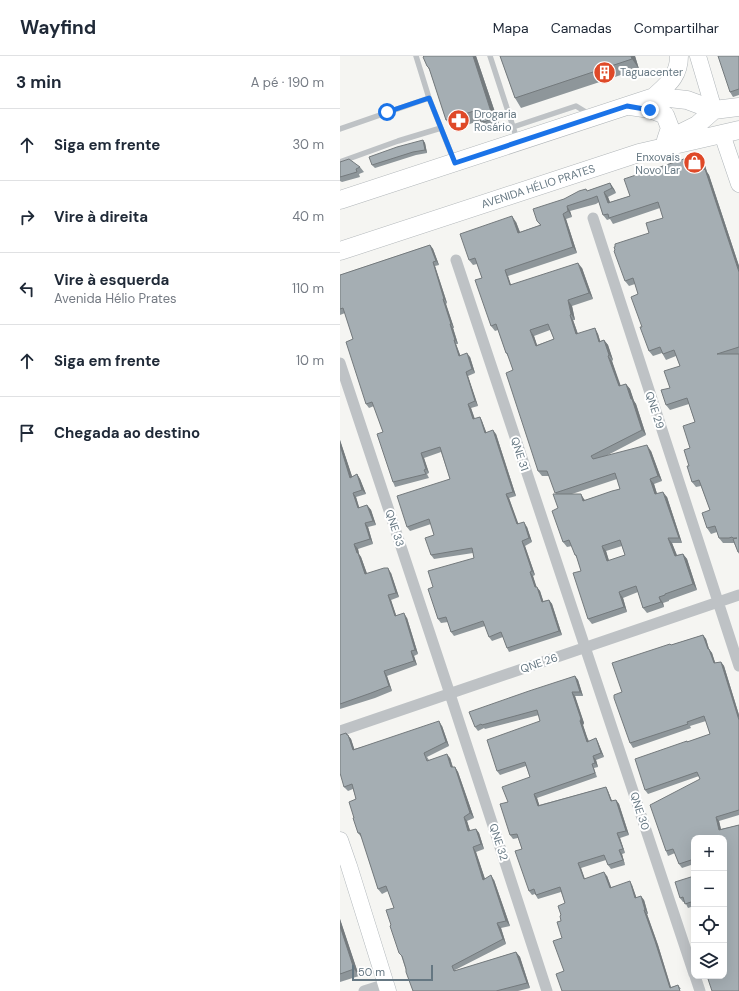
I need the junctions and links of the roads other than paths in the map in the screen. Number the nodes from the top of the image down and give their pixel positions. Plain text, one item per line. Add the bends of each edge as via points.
1 (416, 56) edge
2 (490, 56) edge
3 (679, 56) edge
4 (698, 56) edge
5 (654, 97) junction
6 (429, 98) junction
7 (627, 106) junction
8 (739, 107) edge
9 (714, 110) junction
10 (441, 128) junction
11 (340, 129) edge
12 (731, 132) edge
13 (516, 134) junction
14 (666, 140) junction
15 (639, 153) junction
16 (340, 162) edge
17 (455, 163) junction
18 (736, 165) edge
19 (739, 184) edge
20 (340, 200) edge
21 (593, 218) dead end
22 (340, 251) edge
23 (456, 260) dead end
24 (340, 364) edge
25 (739, 595) edge
26 (718, 602) junction
27 (585, 647) junction
28 (739, 666) edge
29 (450, 694) junction
30 (340, 731) edge
31 (340, 840) edge
32 (344, 867) edge
33 (691, 966) edge
34 (696, 979) edge
35 (387, 987) edge
36 (364, 991) edge
37 (547, 991) edge
38 (700, 991) edge

1 - 6 lane
2 - 13 lane
3 - 5 main road via 678,70 672,80
4 - 9 main road
5 - 7 main road
5 - 9 main road via 687,100
6 - 10 lane
6 - 11 lane
7 - 13 main road via 595,117
7 - 14 main road via 665,115 670,128
8 - 9 main road
9 - 14 main road via 697,125
10 - 16 lane
10 - 17 lane
12 - 15 main road, AVENIDA HÉLIO PRATES
12 - 18 main road
13 - 17 main road
14 - 15 main road
15 - 22 main road, AVENIDA HÉLIO PRATES
17 - 20 main road
18 - 19 main road
21 - 26 street, QNE 29
23 - 27 street, QNE 31
24 - 29 street, QNE 33
25 - 26 street, QNE 26
26 - 27 street, QNE 26
26 - 28 street, QNE 29
27 - 29 street, QNE 26
27 - 33 street, QNE 30
29 - 30 street, QNE 26
29 - 37 street, QNE 32
31 - 32 main road
32 - 35 main road
34 - 38 street, QNE 30
35 - 36 street

